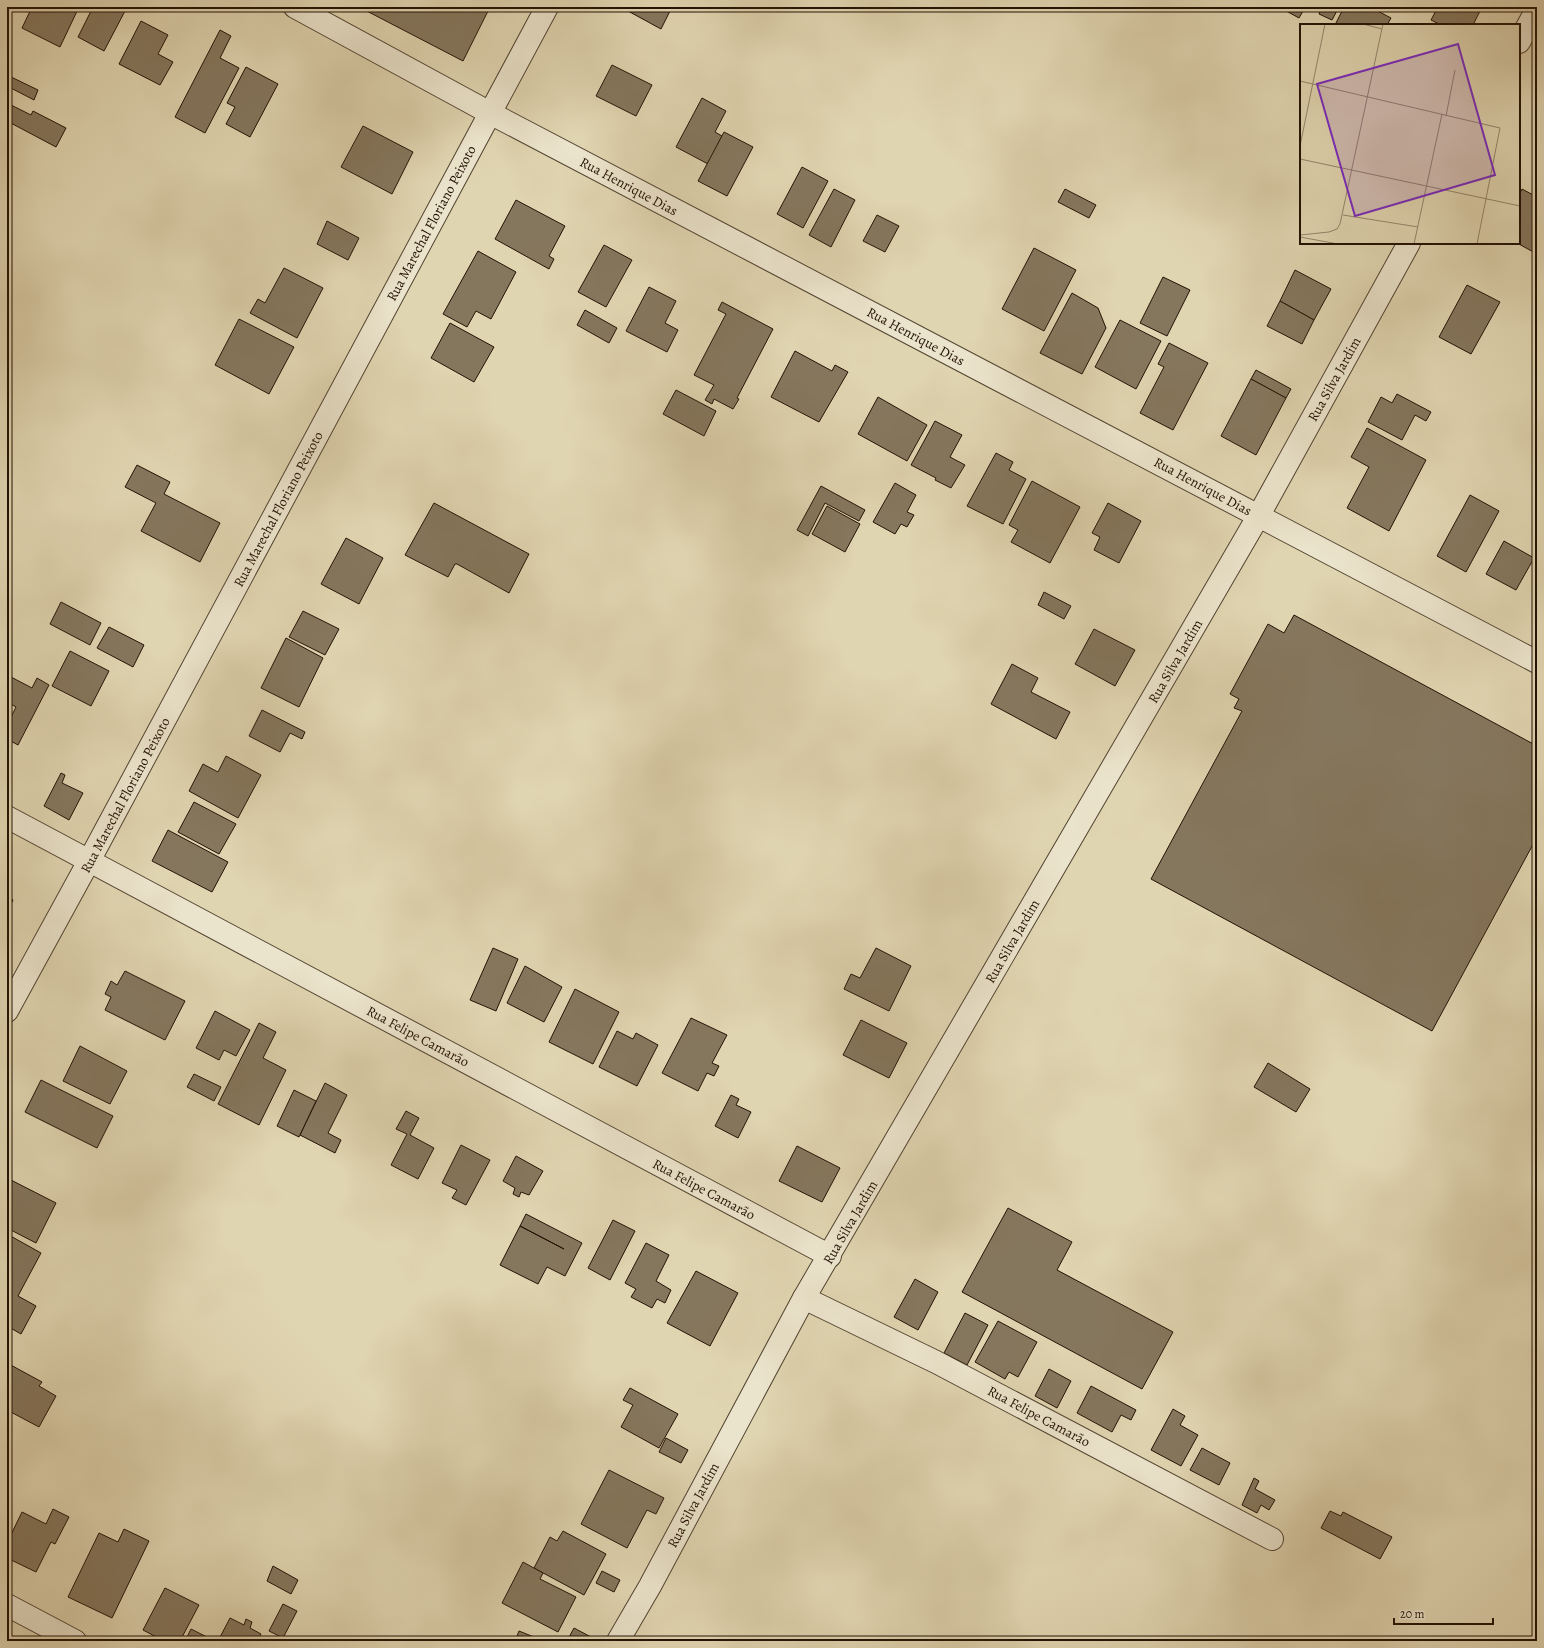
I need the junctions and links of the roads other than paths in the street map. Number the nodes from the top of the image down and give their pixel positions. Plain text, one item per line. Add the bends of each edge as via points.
1 (295, 7) edge
2 (547, 7) edge
3 (1537, 9) edge
4 (1520, 40) edge
5 (490, 113) junction
6 (1408, 244) edge
7 (1259, 515) junction
8 (1537, 662) edge
9 (7, 817) edge
10 (89, 861) junction
11 (7, 1011) edge
12 (830, 1256) junction
13 (804, 1298) junction
14 (1272, 1539) dead end
15 (7, 1605) edge
16 (75, 1641) edge
17 (618, 1641) edge

1 - 5 street, Rua Henrique Dias
2 - 5 street, Rua Marechal Floriano Peixoto
3 - 4 street
5 - 7 street, Rua Henrique Dias
5 - 10 street, Rua Marechal Floriano Peixoto
6 - 7 street, Rua Silva Jardim
7 - 8 street, Rua Henrique Dias
7 - 12 street, Rua Silva Jardim
9 - 10 street, Rua Felipe Camarão
10 - 11 street, Rua Marechal Floriano Peixoto
10 - 12 street, Rua Felipe Camarão
12 - 13 street, Rua Silva Jardim
13 - 14 street, Rua Felipe Camarão via 936,1362
13 - 17 street, Rua Silva Jardim
15 - 16 street

